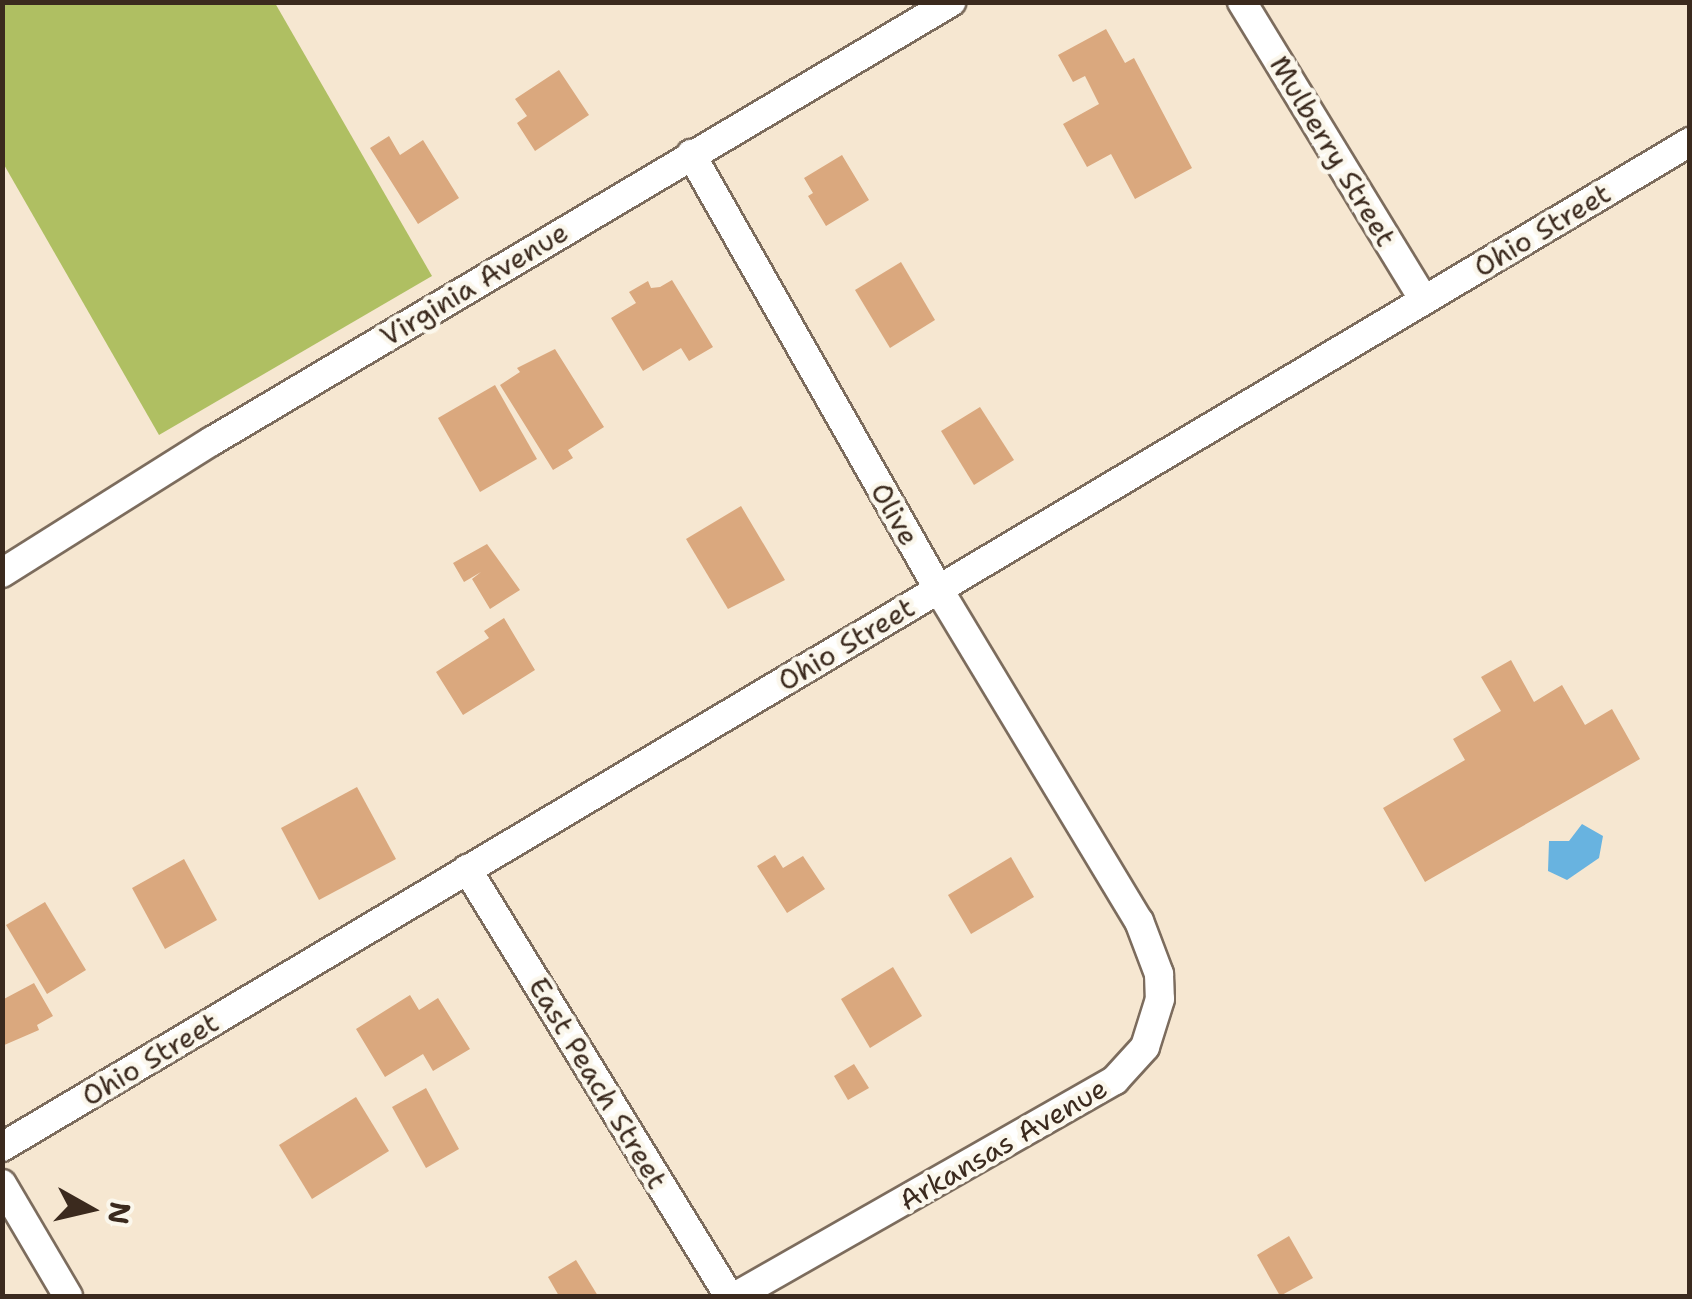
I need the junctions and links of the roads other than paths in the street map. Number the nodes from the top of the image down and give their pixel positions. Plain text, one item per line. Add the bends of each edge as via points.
1 (951, 2) edge
2 (1242, 2) edge
3 (1690, 142) edge
4 (690, 154) junction
5 (1424, 300) junction
6 (2, 573) edge
7 (939, 590) junction
8 (467, 869) junction
9 (1139, 921) joint
10 (2, 1147) edge
11 (2, 1184) edge
12 (68, 1296) edge
13 (729, 1296) edge
14 (738, 1296) edge

1 - 4 street, Virginia Avenue
2 - 5 street, Mulberry Street
3 - 5 street, Ohio Street
4 - 6 street, Virginia Avenue
4 - 7 street, Olive
5 - 7 street, Ohio Street
7 - 8 street, Ohio Street
7 - 9 street, Olive
8 - 10 street, Ohio Street
8 - 13 street, East Peach Street
9 - 14 street, Arkansas Avenue via 1160,974 1160,999 1145,1047 1115,1080
11 - 12 street

